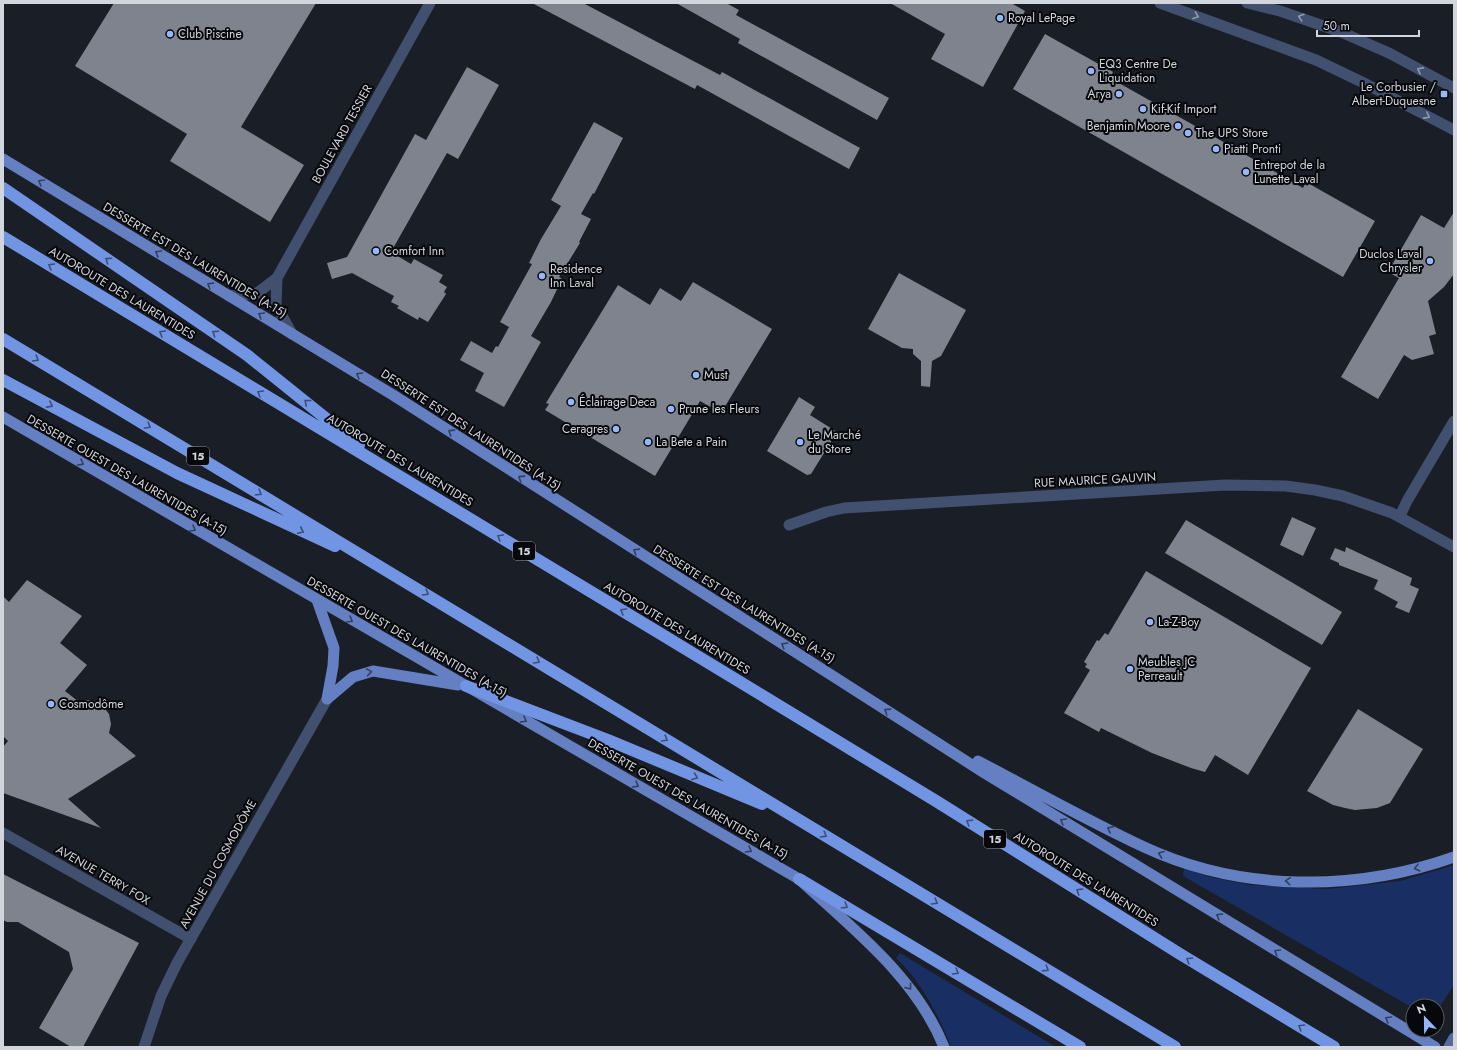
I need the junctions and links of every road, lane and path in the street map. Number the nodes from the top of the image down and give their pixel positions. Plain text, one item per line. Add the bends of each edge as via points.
1 (430, 3) edge
2 (1160, 3) edge
3 (1248, 3) edge
4 (1454, 88) edge
5 (1454, 130) edge
6 (3, 159) edge
7 (3, 188) edge
8 (3, 238) edge
9 (277, 278) junction
10 (229, 296) junction
11 (292, 334) junction
12 (3, 339) edge
13 (3, 380) edge
14 (3, 417) edge
15 (1454, 421) edge
16 (391, 471) junction
17 (1400, 516) junction
18 (789, 525) dead end
19 (1454, 547) edge
20 (392, 573) junction
21 (317, 600) junction
22 (466, 686) junction
23 (327, 699) junction
24 (920, 732) junction
25 (799, 820) junction
26 (3, 833) edge
27 (1454, 857) edge
28 (799, 879) junction
29 (191, 939) junction
30 (1454, 1038) edge
31 (144, 1047) edge
32 (944, 1047) edge
33 (1080, 1047) edge
34 (1175, 1047) edge
35 (1334, 1047) edge
36 (1435, 1047) edge
37 (1449, 1047) edge

1 - 9 street, BOULEVARD TESSIER
2 -> 5 street via 1316,60
4 -> 3 street via 1389,53 1341,32 1286,12
10 -> 6 main road, DESSERTE EST DES LAURENTIDES (A-15)
16 -> 7 highway via 247,355
16 -> 8 highway, AUTOROUTE DES LAURENTIDES / 15
9 - 10 street, BOULEVARD TESSIER via 257,293
9 - 11 street, BOULEVARD TESSIER via 276,305
11 -> 10 main road, DESSERTE EST DES LAURENTIDES (A-15)
24 -> 11 main road, DESSERTE EST DES LAURENTIDES (A-15) via 393,395
12 -> 20 highway, 15
13 -> 20 highway via 177,473
14 -> 21 main road, DESSERTE OUEST DES LAURENTIDES (A-15)
15 - 17 street
35 -> 16 highway, AUTOROUTE DES LAURENTIDES / 15 via 936,801
17 - 18 street, RUE MAURICE GAUVIN via 1343,496 1315,490 1243,485 844,508
17 - 19 street, RUE MAURICE GAUVIN
20 -> 25 highway, 15
21 -> 22 main road, DESSERTE OUEST DES LAURENTIDES (A-15)
21 - 23 main road via 334,648
23 -> 22 main road via 347,680 373,671
22 -> 25 highway via 608,740
22 -> 28 main road, DESSERTE OUEST DES LAURENTIDES (A-15)
23 - 29 street, AVENUE DU COSMODÔME
27 -> 24 main road via 1390,875 1329,882 1269,880 1212,869 1145,847
36 -> 24 main road
25 -> 34 highway, 15
26 - 29 street, AVENUE TERRY FOX
28 -> 32 main road, DESSERTE OUEST DES LAURENTIDES (A-15) via 892,967 912,990
28 -> 33 highway
29 - 31 street, AVENUE DU COSMODÔME via 165,986
30 - 37 main road

